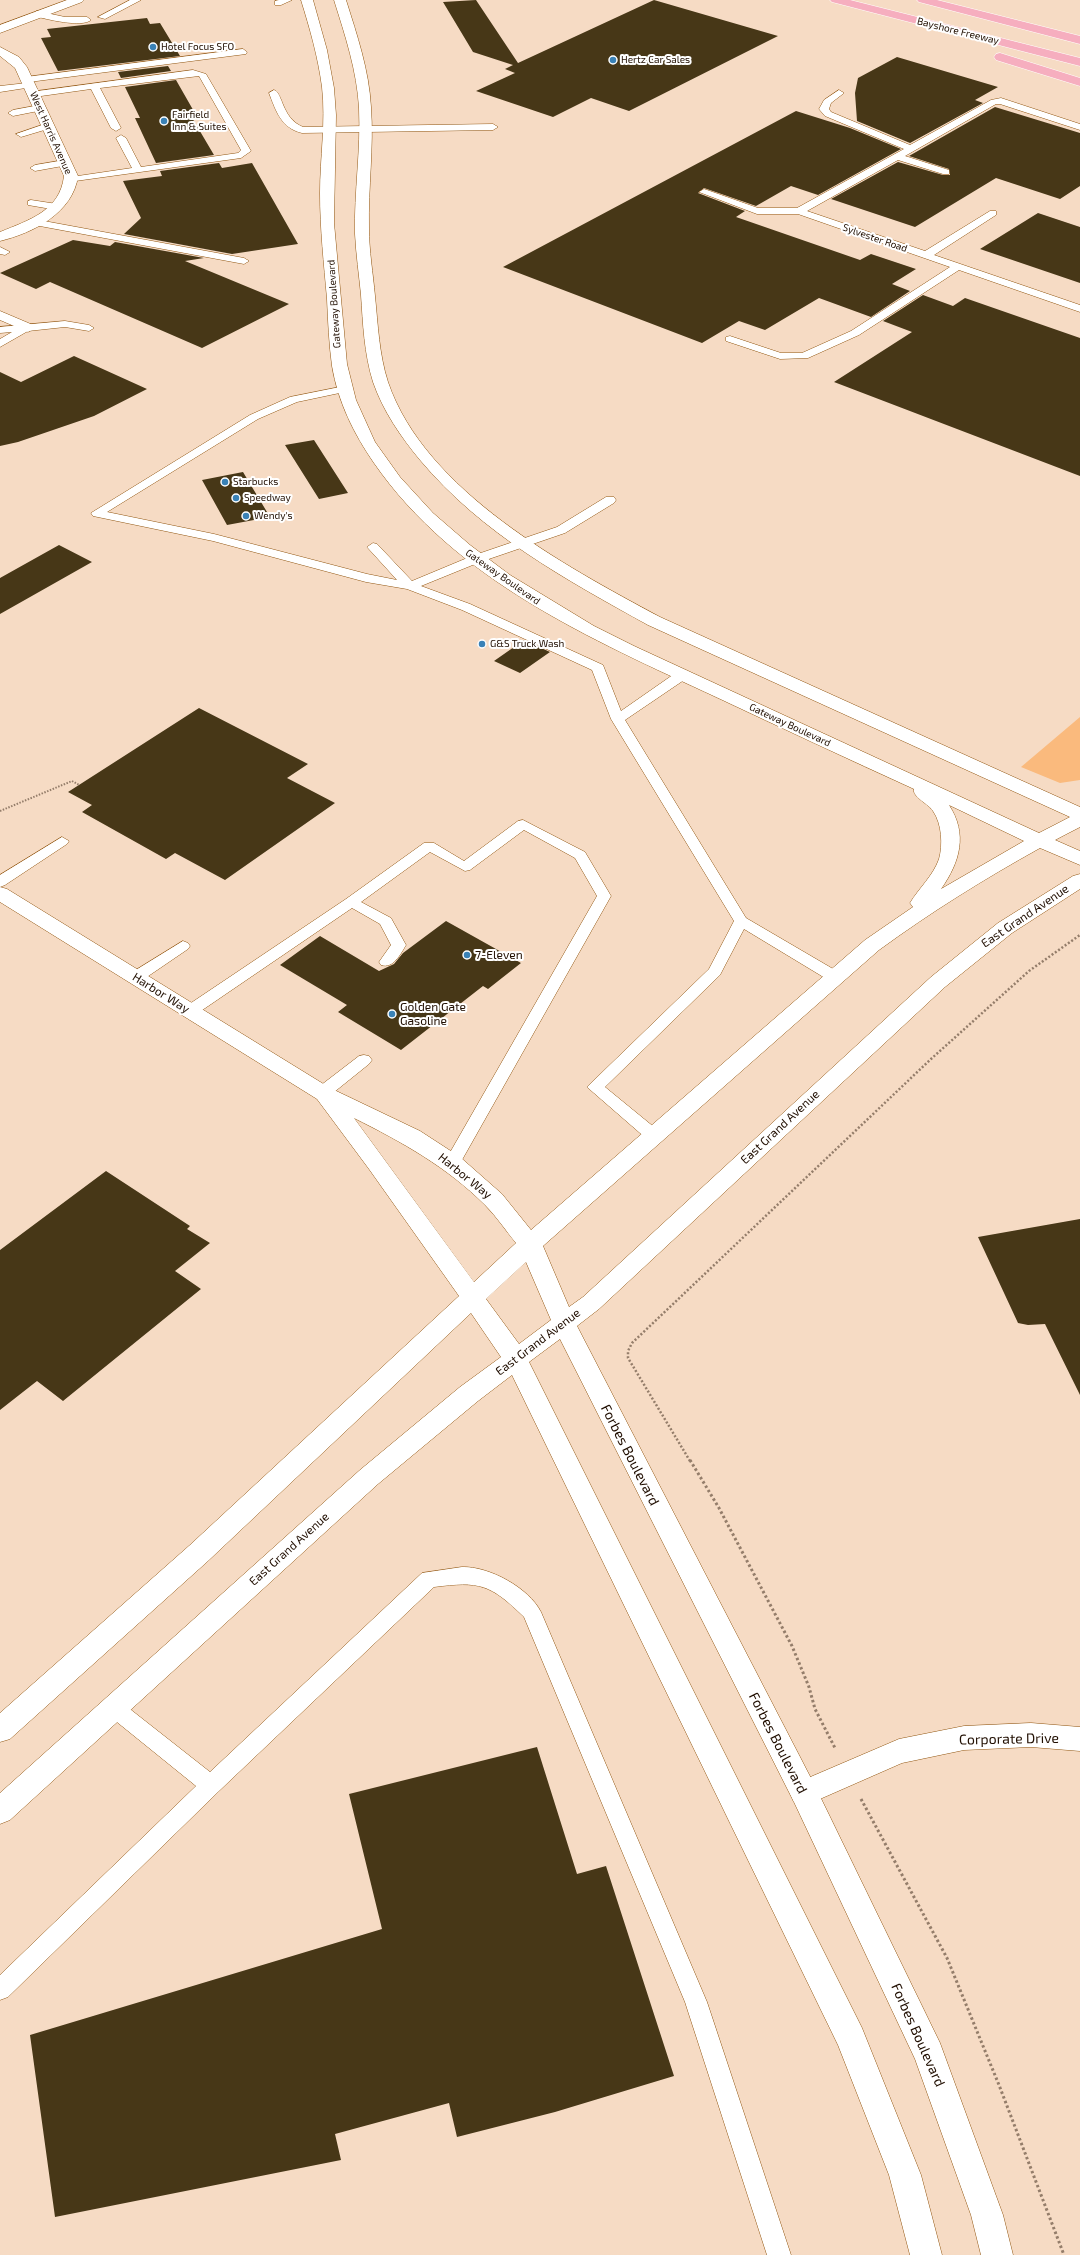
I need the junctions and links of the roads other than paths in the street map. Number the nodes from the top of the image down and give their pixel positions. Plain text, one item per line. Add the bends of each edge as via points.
1 (78, 0) edge
2 (136, 0) edge
3 (288, 0) edge
4 (307, 0) edge
5 (340, 0) edge
6 (836, 0) edge
7 (923, 0) edge
8 (278, 2) dead end
9 (37, 14) junction
10 (102, 17) dead end
11 (87, 20) dead end
12 (0, 29) edge
13 (1080, 40) edge
14 (0, 51) edge
15 (243, 52) dead end
16 (990, 53) dead end
17 (1080, 62) edge
18 (1080, 82) edge
19 (30, 86) junction
20 (94, 86) junction
21 (0, 89) edge
22 (274, 93) dead end
23 (839, 93) dead end
24 (40, 108) junction
25 (13, 113) dead end
26 (48, 126) junction
27 (493, 127) dead end
28 (1080, 127) edge
29 (116, 128) dead end
30 (366, 129) junction
31 (328, 130) junction
32 (21, 134) dead end
33 (121, 138) dead end
34 (914, 146) junction
35 (896, 156) junction
36 (65, 163) junction
37 (34, 168) dead end
38 (138, 170) junction
39 (946, 172) dead end
40 (71, 180) junction
41 (704, 192) dead end
42 (30, 202) dead end
43 (57, 207) junction
44 (799, 211) junction
45 (993, 213) dead end
46 (33, 222) junction
47 (0, 237) edge
48 (926, 255) junction
49 (244, 261) dead end
50 (958, 266) junction
51 (1080, 309) edge
52 (0, 315) edge
53 (28, 328) junction
54 (89, 328) dead end
55 (0, 330) edge
56 (730, 339) dead end
57 (0, 344) edge
58 (345, 389) junction
59 (610, 500) dead end
60 (521, 544) junction
61 (373, 548) dead end
62 (476, 559) junction
63 (410, 586) junction
64 (682, 675) junction
65 (618, 719) junction
66 (892, 772) junction
67 (1080, 814) edge
68 (1080, 819) edge
69 (1039, 840) junction
70 (62, 842) dead end
71 (1080, 859) edge
72 (1080, 880) edge
73 (0, 882) edge
74 (0, 893) edge
75 (351, 902) junction
76 (908, 918) junction
77 (741, 920) junction
78 (183, 946) dead end
79 (386, 962) dead end
80 (136, 977) junction
81 (835, 978) junction
82 (190, 1011) junction
83 (364, 1060) dead end
84 (322, 1093) junction
85 (654, 1136) junction
86 (452, 1163) junction
87 (530, 1244) junction
88 (472, 1298) junction
89 (564, 1323) junction
90 (516, 1359) junction
91 (114, 1708) junction
92 (0, 1730) edge
93 (1080, 1739) edge
94 (211, 1785) junction
95 (804, 1793) junction
96 (0, 1811) edge
97 (0, 1990) edge
98 (779, 2255) edge
99 (926, 2255) edge
100 (997, 2255) edge

1 - 9 main road
2 - 10 lane
3 - 8 lane
4 - 31 main road, Gateway Boulevard via 325,72 329,102
5 - 30 main road via 360,69
6 - 17 highway, Bayshore Freeway via 893,15 958,39
7 - 13 highway, Bayshore Freeway
9 - 11 lane via 65,20
9 - 12 main road
14 - 19 main road, West Harris Avenue via 15,60
15 - 19 lane
16 - 18 highway
19 - 20 lane
19 - 21 lane
19 - 24 main road, West Harris Avenue
20 - 29 lane
20 - 38 lane via 202,74 246,151 241,155
22 - 31 lane via 282,117 290,126 302,130
23 - 34 lane via 826,102 824,109 828,114
24 - 25 lane
24 - 26 main road, West Harris Avenue
26 - 32 lane
26 - 36 main road, West Harris Avenue
27 - 30 lane
28 - 34 lane via 1001,101 994,102
30 - 31 lane
30 - 60 main road via 362,231 373,351 378,374 397,416 425,457 478,511
31 - 58 main road, Gateway Boulevard via 326,210 337,353
33 - 38 lane
34 - 35 lane
35 - 39 lane
35 - 44 lane
36 - 37 lane
36 - 40 main road, West Harris Avenue
38 - 40 lane
40 - 43 main road, West Harris Avenue via 72,187 69,193
41 - 44 lane via 757,210
42 - 43 lane
43 - 46 main road, West Harris Avenue
44 - 48 lane, Sylvester Road
45 - 48 lane
46 - 47 main road, West Harris Avenue
46 - 49 lane
48 - 50 lane, Sylvester Road
50 - 51 lane, Sylvester Road
50 - 56 lane via 855,333 804,356 780,356
52 - 53 main road
53 - 54 lane via 65,324
53 - 55 lane
53 - 57 lane
58 - 62 main road, Gateway Boulevard via 358,422 384,465 417,504
58 - 63 lane via 294,399 254,417 97,513 214,538 366,578
59 - 60 lane via 561,530
60 - 62 lane
60 - 67 main road via 554,566 654,621
61 - 63 lane
62 - 63 lane
62 - 64 main road, Gateway Boulevard via 564,618
63 - 65 lane via 466,607 598,668
64 - 65 lane
64 - 66 main road, Gateway Boulevard
65 - 77 lane
66 - 69 main road, Gateway Boulevard
66 - 76 main road via 920,789 940,807 951,836 951,855 943,873
68 - 69 main road
69 - 71 main road, Gateway Boulevard
69 - 76 main road via 976,875
70 - 73 lane
72 - 89 main road, East Grand Avenue via 1006,928 938,982 591,1303
74 - 80 main road, Harbor Way
75 - 79 lane via 386,921 399,945
75 - 82 lane
75 - 86 lane via 429,846 465,867 523,824 580,855 604,896
76 - 81 main road via 872,945
77 - 81 lane
77 - 85 lane via 715,972 595,1087
78 - 80 lane
80 - 82 main road, Harbor Way
81 - 85 main road
82 - 84 main road, Harbor Way
83 - 84 lane
84 - 86 main road, Harbor Way via 412,1138
84 - 88 main road, Harbor Way via 376,1163
85 - 87 main road
86 - 87 main road, Harbor Way via 494,1200
87 - 88 main road
87 - 89 main road, Forbes Boulevard
88 - 90 main road
88 - 92 main road via 199,1553
89 - 90 main road, East Grand Avenue
89 - 95 main road, Forbes Boulevard
90 - 91 main road, East Grand Avenue via 469,1394 369,1477
90 - 99 main road via 851,2038 905,2175
91 - 94 lane
91 - 96 main road, East Grand Avenue
93 - 95 main road, Corporate Drive via 1031,1735 964,1738 899,1751
94 - 97 lane
94 - 98 lane via 429,1579 468,1575 494,1582 516,1597 530,1612 696,2002
95 - 100 main road, Forbes Boulevard via 930,2054 987,2215

